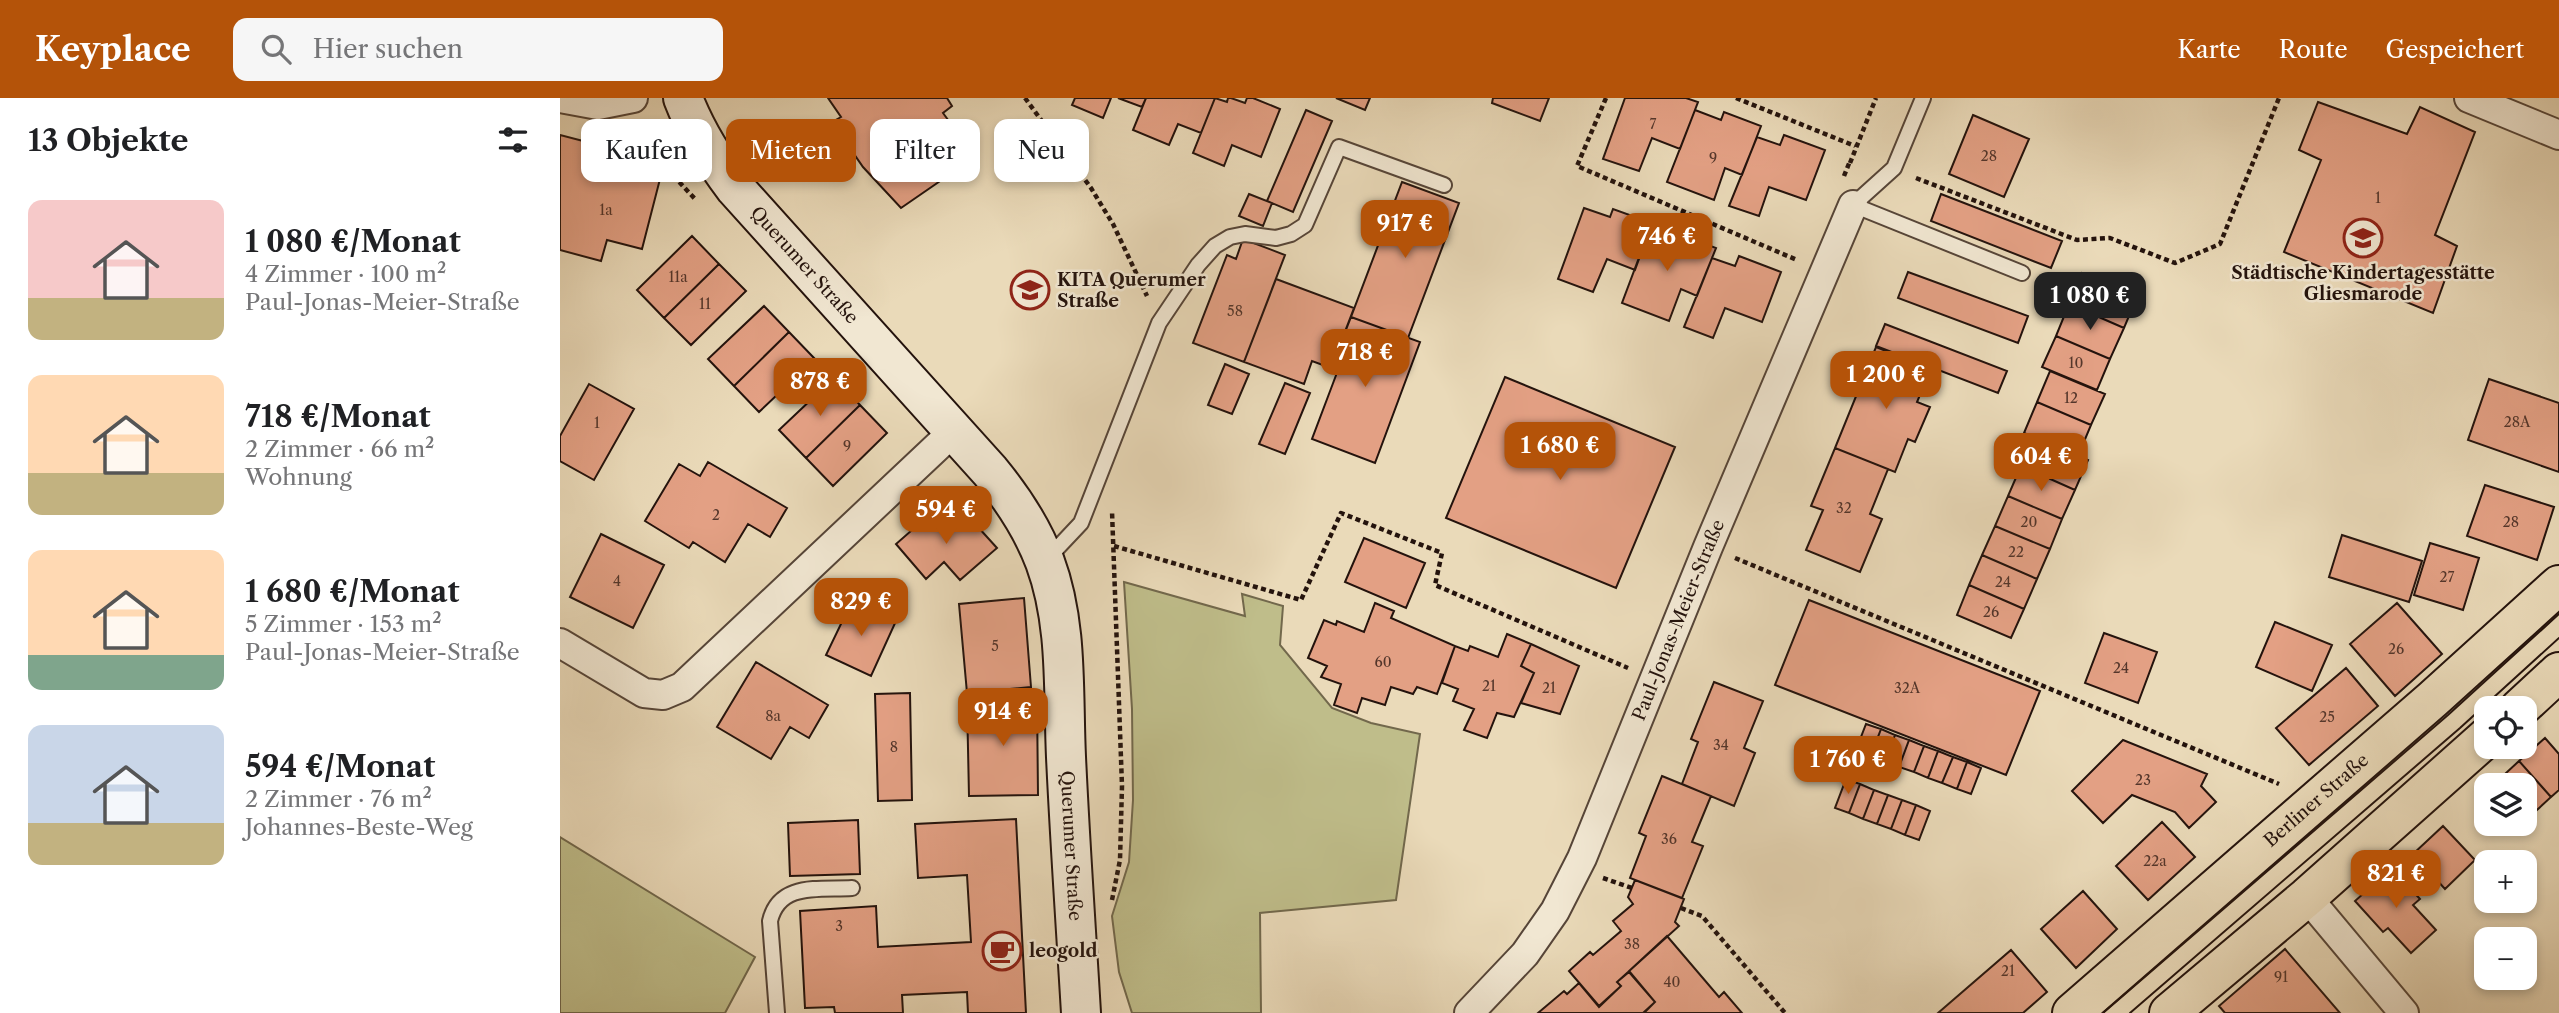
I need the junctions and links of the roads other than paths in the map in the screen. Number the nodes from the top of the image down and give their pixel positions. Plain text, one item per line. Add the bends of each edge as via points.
1 (560, 98) edge
2 (633, 98) edge
3 (683, 98) edge
4 (1923, 98) edge
5 (2469, 98) edge
6 (2559, 135) edge
7 (1444, 185) dead end
8 (1853, 205) junction
9 (2022, 273) dead end
10 (955, 430) junction
11 (1045, 562) junction
12 (2559, 585) edge
13 (560, 643) edge
14 (2559, 672) edge
15 (2533, 696) edge
16 (2474, 748) edge
17 (852, 888) dead end
18 (2306, 897) junction
19 (1478, 1010) edge
20 (778, 1013) edge
21 (1082, 1013) edge
22 (2072, 1013) edge
23 (2169, 1013) edge
24 (2404, 1013) edge

1 - 2 street via 598,105
3 - 10 street, Querumer Straße via 709,155 735,188
4 - 8 lane via 1894,168
5 - 6 street
7 - 11 lane via 1339,147 1305,225 1276,238 1245,234 1215,246 1159,323 1081,523
8 - 9 lane
8 - 19 street, Paul-Jonas-Meier-Straße via 1582,858 1555,911
10 - 11 street, Querumer Straße via 1019,507
10 - 13 street via 682,687 663,695 644,693
11 - 21 street, Querumer Straße via 1063,648
12 - 22 main road, Berliner Straße
14 - 15 main road
16 - 18 main road
17 - 20 lane via 790,893 773,909 770,921
18 - 23 main road
18 - 24 street

